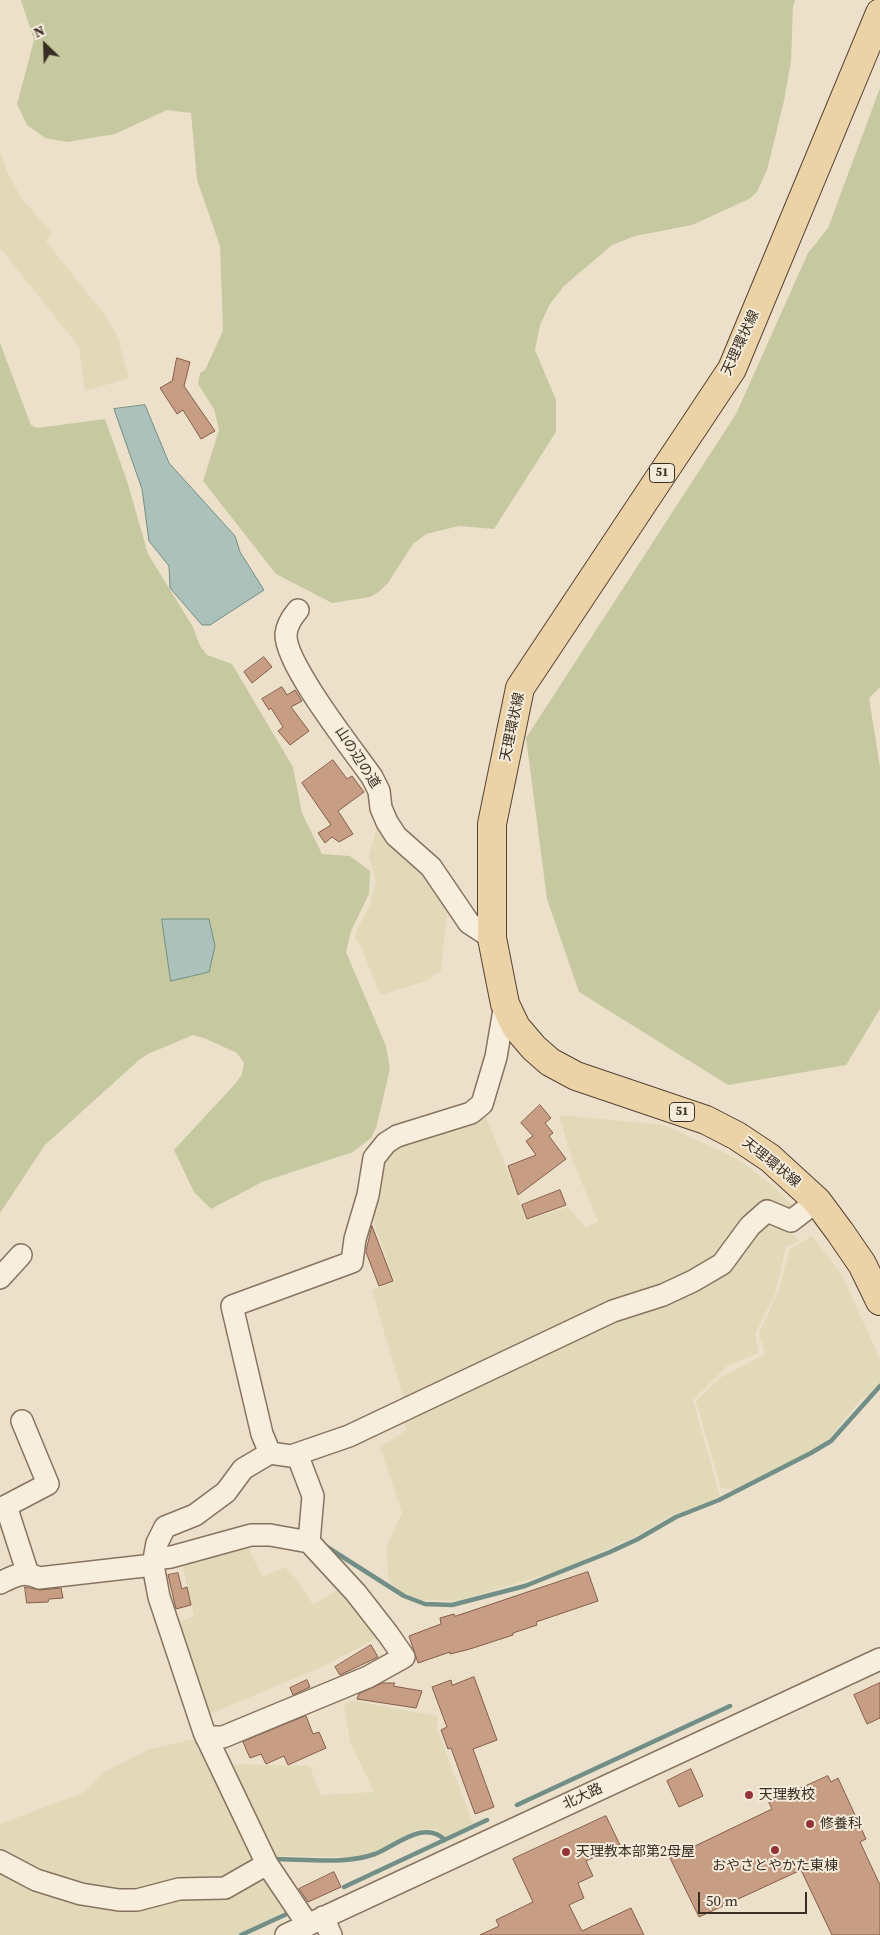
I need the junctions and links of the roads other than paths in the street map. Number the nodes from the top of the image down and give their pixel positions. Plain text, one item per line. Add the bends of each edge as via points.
1 (880, 13) edge
2 (298, 610) dead end
3 (492, 938) junction
4 (506, 1004) junction
5 (816, 1202) junction
6 (21, 1255) dead end
7 (0, 1278) edge
8 (880, 1301) edge
9 (22, 1421) dead end
10 (270, 1453) junction
11 (297, 1454) junction
12 (309, 1542) junction
13 (153, 1562) junction
14 (28, 1574) junction
15 (0, 1583) edge
16 (880, 1659) edge
17 (206, 1737) junction
18 (0, 1861) edge
19 (267, 1864) junction
20 (321, 1926) edge
21 (286, 1935) edge

1 - 3 main road, 天理環状線 / 51 via 732,369 520,688 492,824
2 - 3 street, 山の辺の道 via 290,619 286,634 297,669 372,777 379,791 386,822 396,836 431,867 470,923
3 - 4 main road, 天理環状線 / 51
4 - 5 main road, 天理環状線 / 51 via 516,1027 550,1062 576,1076 706,1120 737,1136 770,1158
4 - 10 street via 496,1057 482,1104 470,1113 396,1136 374,1158 352,1262 232,1306 262,1434
5 - 8 main road, 天理環状線 / 51 via 862,1264
5 - 11 street via 792,1221 767,1211 750,1226 722,1264 663,1296 613,1311 349,1436
6 - 7 street
9 - 14 street via 48,1484 6,1506
10 - 11 street
10 - 13 street via 243,1469 226,1492 195,1515 165,1528 157,1543
11 - 12 street via 313,1496
12 - 13 street via 251,1535
12 - 17 street via 356,1592 404,1657 368,1677 223,1737
13 - 14 street via 39,1578
13 - 17 street via 159,1597
14 - 15 street via 18,1574
16 - 20 street, 北大路
17 - 19 street
18 - 19 street via 36,1880 81,1894 119,1900 137,1900 179,1889 224,1888
19 - 20 street
20 - 21 street, 北大路

